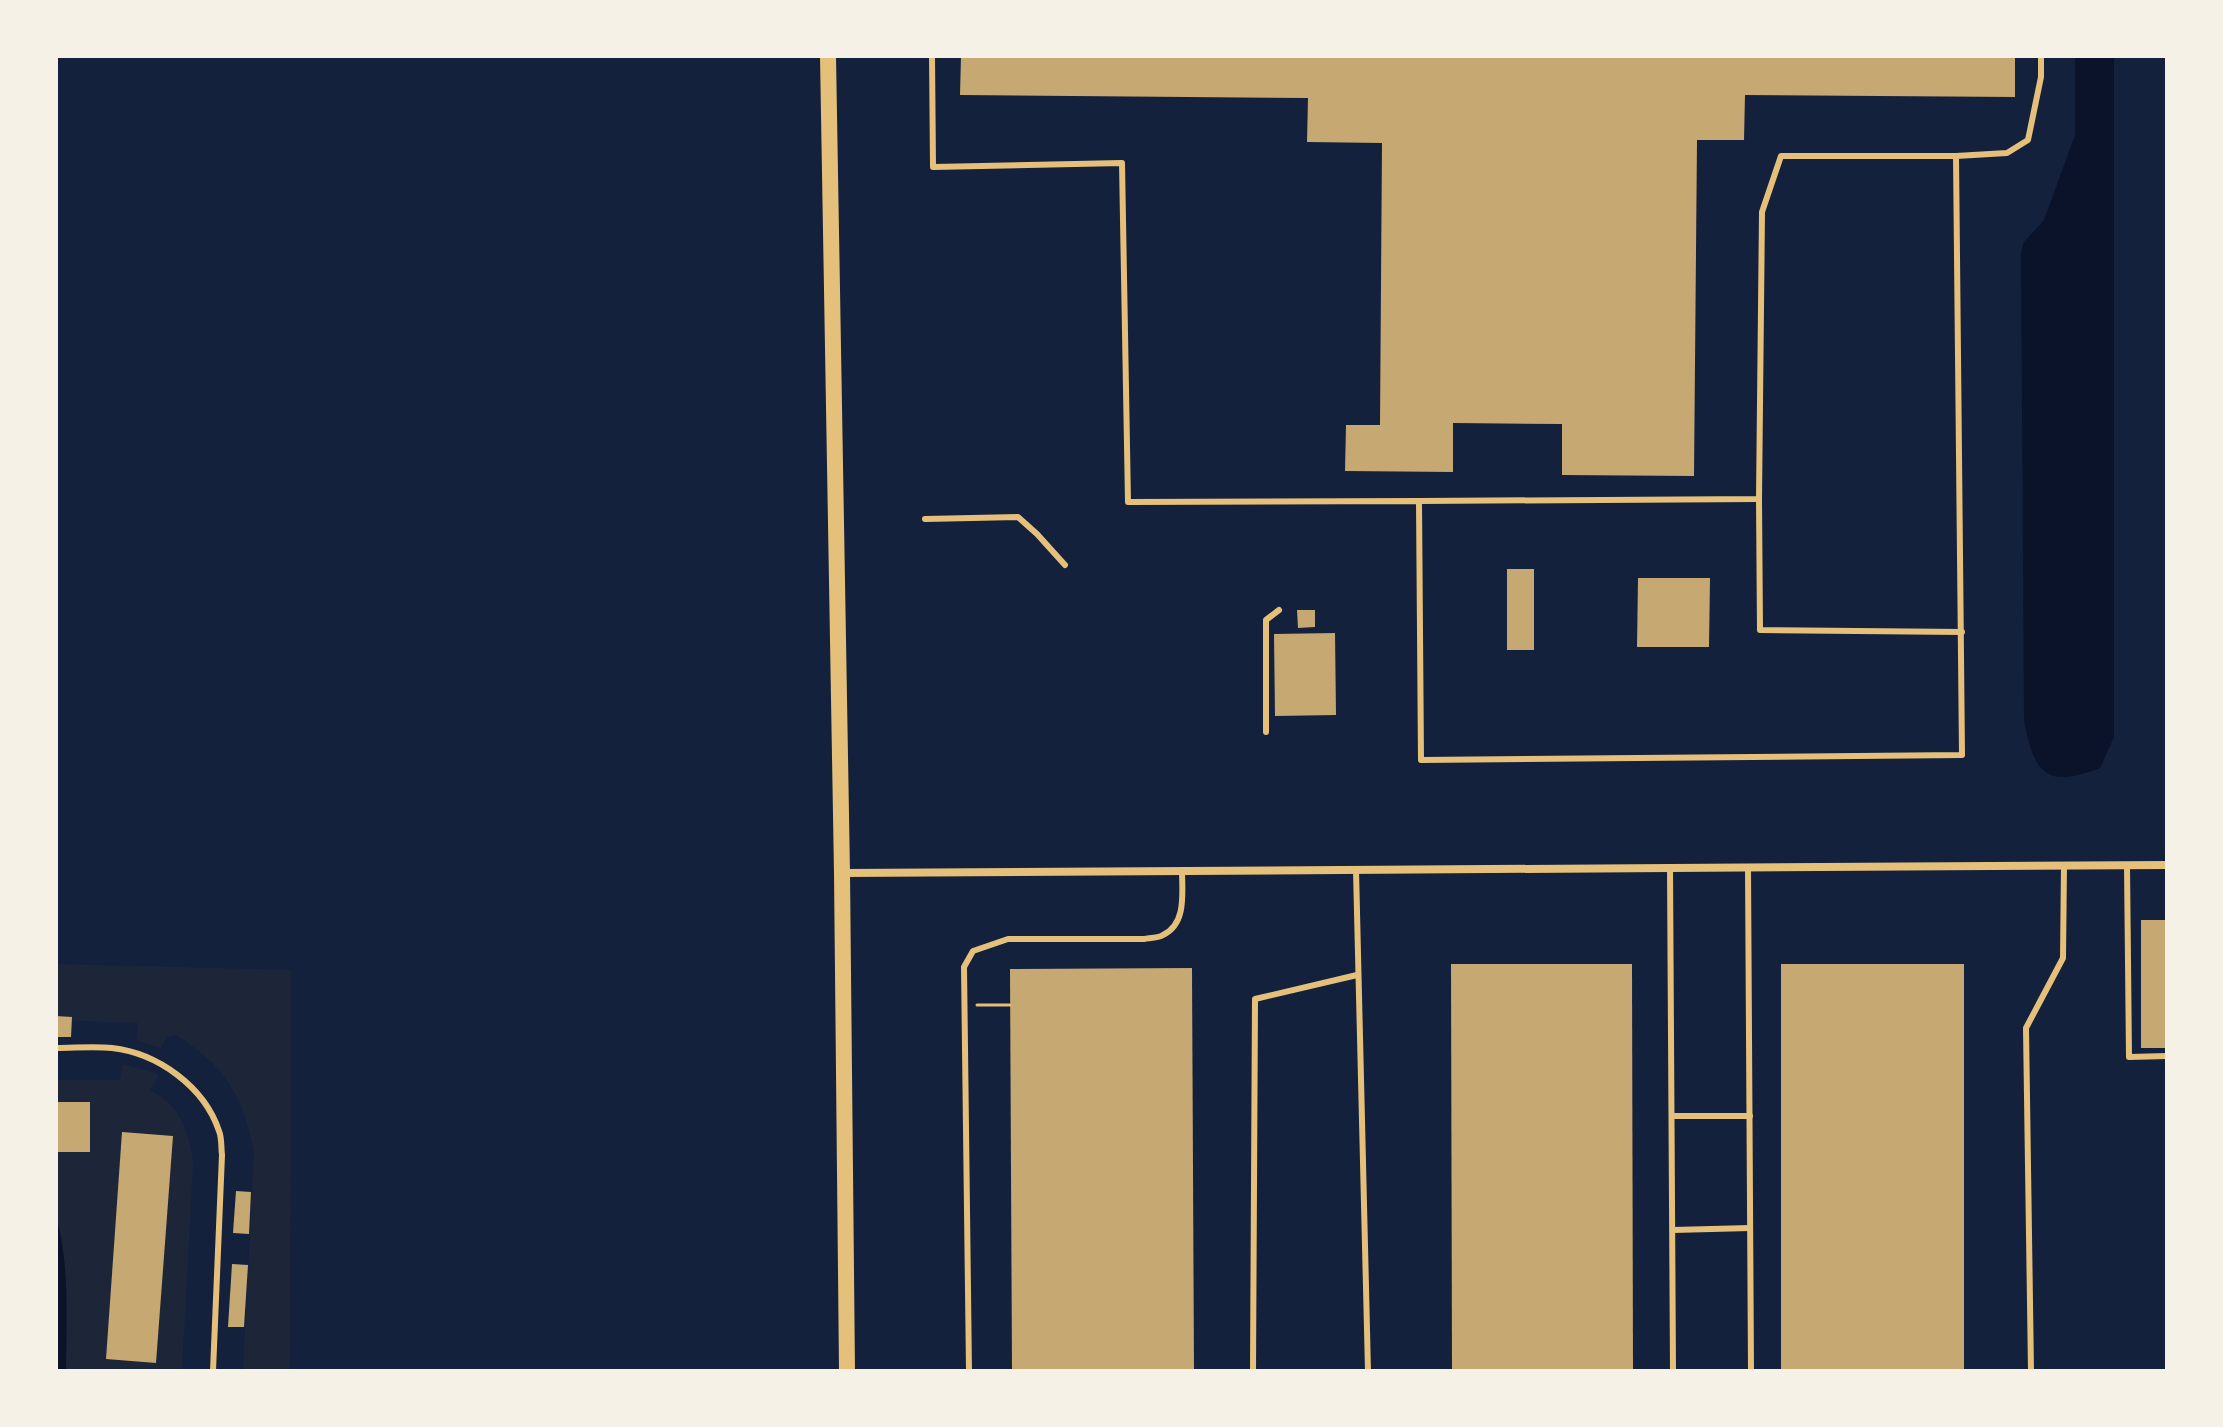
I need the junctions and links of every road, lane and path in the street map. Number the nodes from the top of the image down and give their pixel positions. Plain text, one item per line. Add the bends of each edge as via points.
1 (828, 56) edge
2 (932, 56) edge
3 (2041, 56) edge
4 (1956, 156) junction
5 (1759, 499) junction
6 (1419, 501) junction
7 (925, 519) dead end
8 (1065, 565) dead end
9 (1279, 610) dead end
10 (1962, 632) junction
11 (1266, 732) dead end
12 (2127, 865) junction
13 (2167, 865) edge
14 (2064, 866) junction
15 (1670, 867) junction
16 (1748, 867) junction
17 (1182, 870) junction
18 (1356, 870) junction
19 (842, 873) junction
20 (1357, 975) junction
21 (965, 1005) junction
22 (1010, 1005) dead end
23 (56, 1048) edge
24 (2167, 1056) edge
25 (1672, 1116) junction
26 (1750, 1116) junction
27 (1750, 1228) junction
28 (1673, 1230) junction
29 (213, 1371) edge
30 (847, 1371) edge
31 (969, 1371) edge
32 (1253, 1371) edge
33 (1368, 1371) edge
34 (1673, 1371) edge
35 (1751, 1371) edge
36 (2031, 1371) edge

1 - 19 main road
2 - 6 lane via 933,167 1122,163 1128,502
3 - 4 lane via 2028,140 2007,153
4 - 5 lane via 1781,156 1762,212
4 - 10 lane
5 - 6 lane
5 - 10 lane via 1760,630
6 - 10 lane via 1421,760 1962,755
7 - 8 lane via 1018,517
9 - 11 lane via 1266,620
12 - 13 street
12 - 14 street
12 - 24 lane via 2129,1057
14 - 16 street
14 - 36 lane via 2063,958 2026,1028
15 - 16 street
15 - 18 street
15 - 25 lane
16 - 26 lane
17 - 18 street
17 - 19 street
17 - 21 lane via 1177,925 1162,936 1008,939 989,944 973,951 964,967
18 - 20 lane
19 - 30 main road
20 - 32 lane via 1255,999
20 - 33 lane
21 - 22 path
21 - 31 lane
23 - 29 lane via 111,1048 164,1064 206,1107 219,1132
25 - 26 lane
25 - 28 lane
26 - 27 lane
27 - 28 lane
27 - 35 lane
28 - 34 lane

